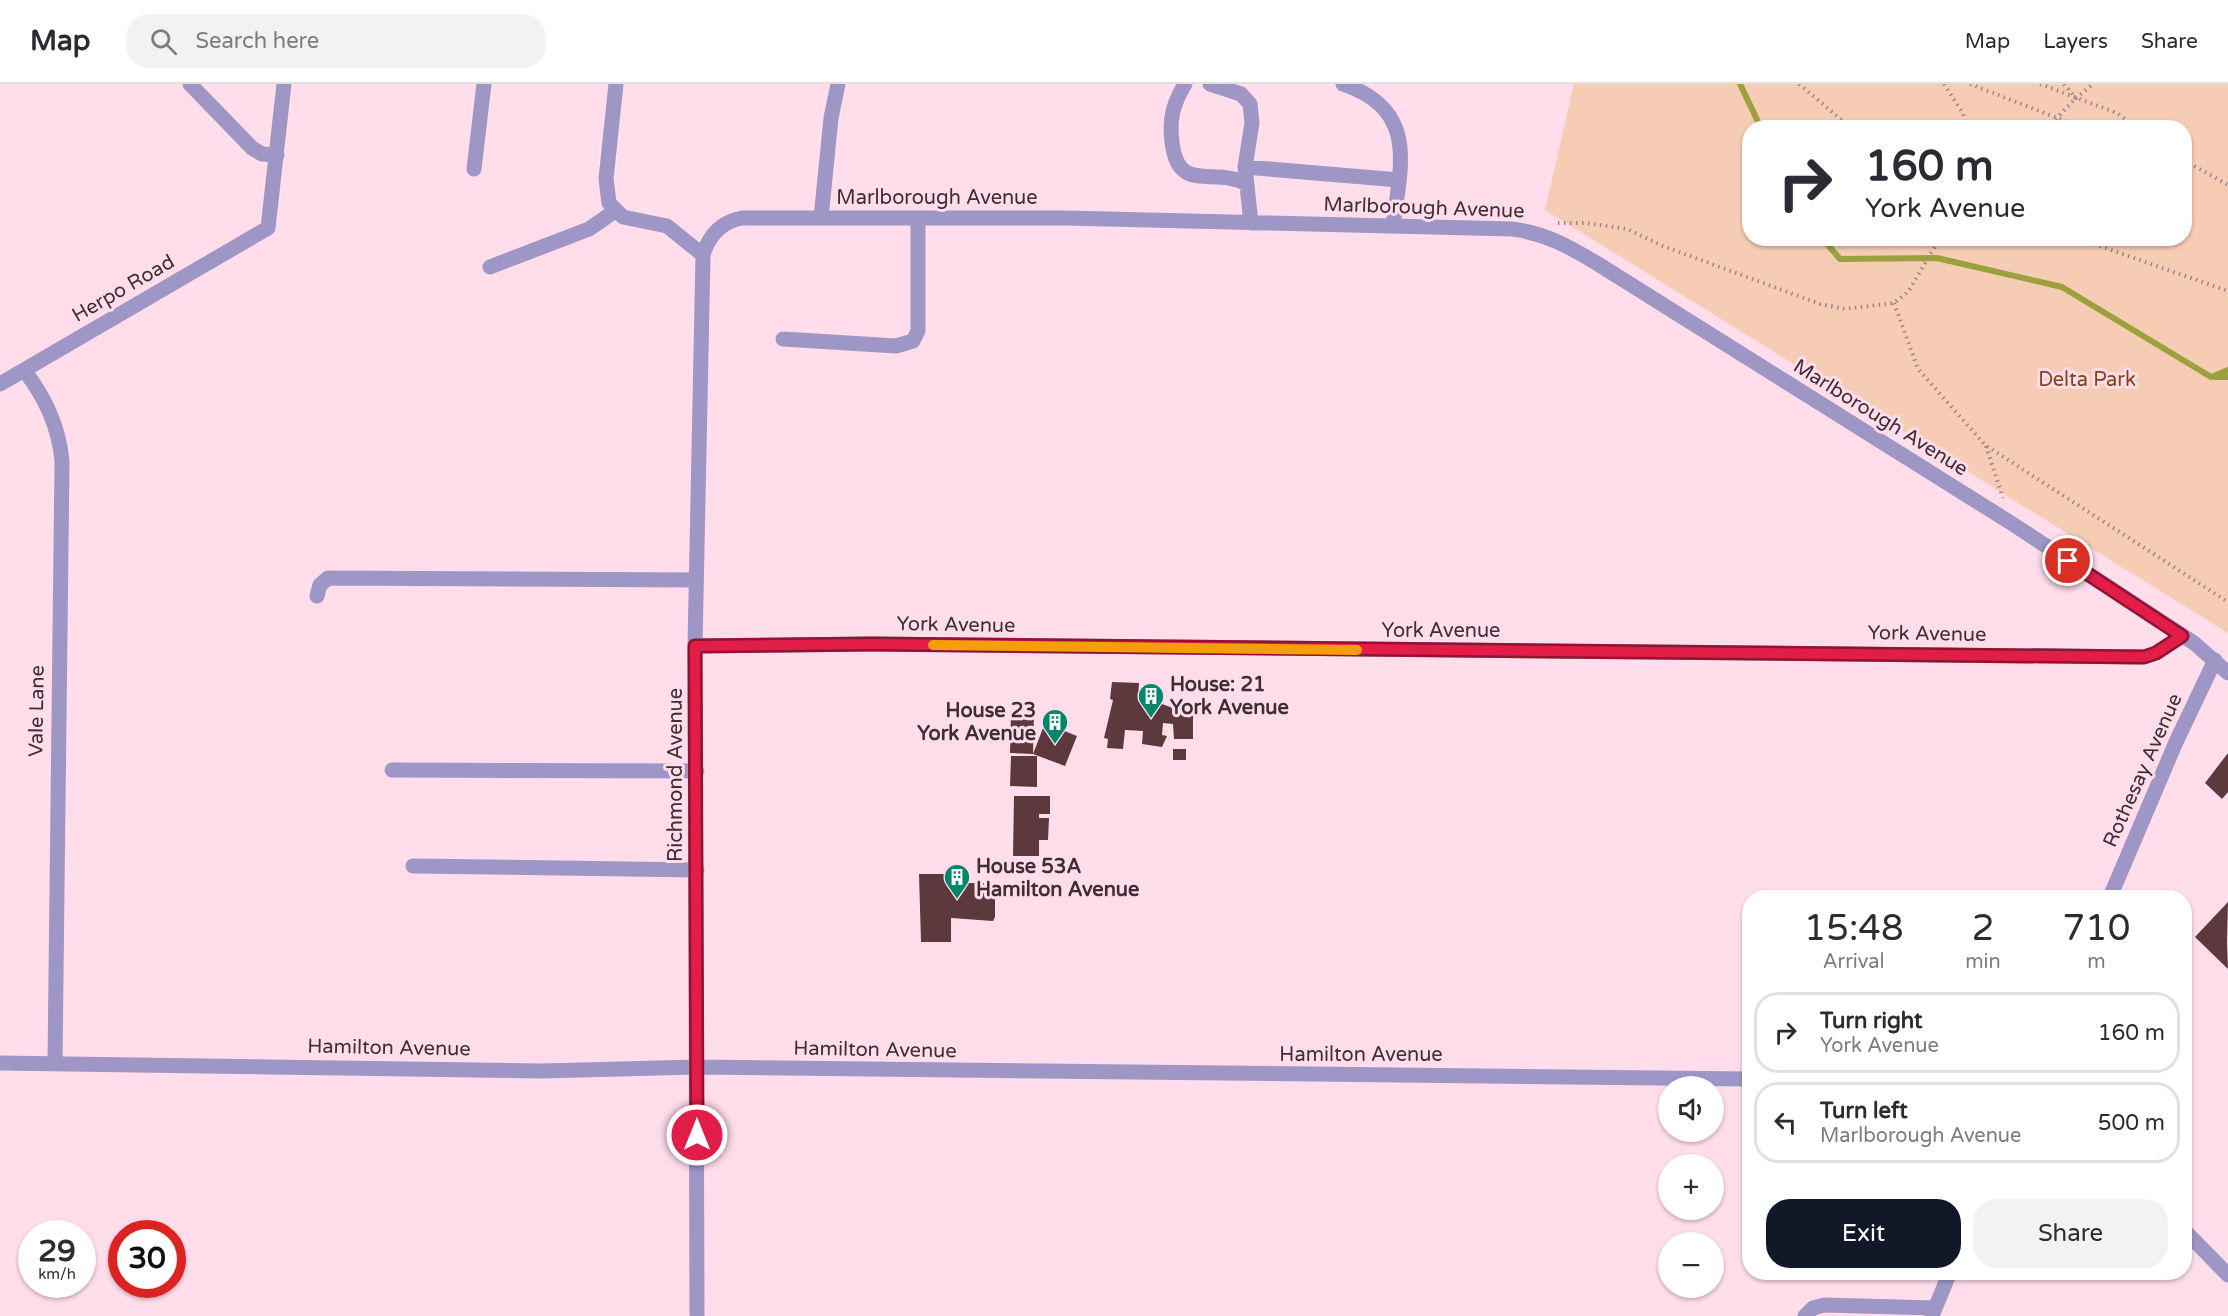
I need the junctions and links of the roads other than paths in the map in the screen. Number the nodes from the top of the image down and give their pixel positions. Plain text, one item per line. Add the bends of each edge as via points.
1 (190, 84) edge
2 (284, 84) edge
3 (484, 84) edge
4 (616, 84) edge
5 (838, 84) edge
6 (1185, 84) edge
7 (1210, 84) edge
8 (1343, 84) edge
9 (277, 156) junction
10 (1245, 167) junction
11 (474, 169) dead end
12 (1399, 180) junction
13 (1247, 184) junction
14 (615, 211) junction
15 (821, 218) junction
16 (918, 218) junction
17 (1251, 223) junction
18 (1393, 226) junction
19 (711, 236) joint
20 (704, 255) junction
21 (490, 267) dead end
22 (783, 339) dead end
23 (24, 370) junction
24 (0, 384) edge
25 (696, 580) junction
26 (317, 596) dead end
27 (2182, 636) junction
28 (695, 646) junction
29 (2215, 660) junction
30 (2228, 673) edge
31 (392, 770) dead end
32 (697, 771) junction
33 (412, 866) dead end
34 (697, 870) junction
35 (2113, 890) edge
36 (0, 1063) edge
37 (55, 1063) junction
38 (697, 1067) junction
39 (1742, 1079) edge
40 (2192, 1238) edge
41 (2228, 1275) edge
42 (1947, 1280) edge
43 (1933, 1312) edge
44 (698, 1316) edge
45 (1805, 1316) edge

1 - 9 street via 252,148
2 - 9 street
3 - 11 street
4 - 14 street via 606,179 609,203
5 - 15 street
6 - 13 street via 1175,100 1170,122 1178,167 1197,176
7 - 10 street via 1241,94 1250,104 1252,123
8 - 12 street via 1373,100 1394,119 1400,144
9 - 23 street, Herpo Road via 268,228
10 - 12 street
10 - 13 street
12 - 18 street
13 - 17 street
14 - 20 street via 630,219 667,226
14 - 21 street via 589,229
15 - 16 street, Marlborough Avenue
15 - 19 street, Marlborough Avenue via 742,218 728,222
16 - 17 street, Marlborough Avenue
16 - 22 street via 918,331 913,341 896,346
17 - 18 street, Marlborough Avenue
18 - 27 street, Marlborough Avenue via 1529,231 1561,242 2011,523
19 - 20 street, Richmond Avenue
20 - 25 street, Richmond Avenue
23 - 24 street, Herpo Road
23 - 37 street, Vale Lane via 48,408 62,461
25 - 26 street via 328,578 320,585
25 - 28 street, Richmond Avenue
27 - 28 street, York Avenue via 2144,657 872,644
27 - 29 street, Marlborough Avenue
28 - 32 street, Richmond Avenue
29 - 30 street, Marlborough Avenue
29 - 35 street, Rothesay Avenue
31 - 32 street
32 - 34 street, Richmond Avenue
33 - 34 street
34 - 38 street, Richmond Avenue
36 - 37 street, Hamilton Avenue
37 - 38 street, Hamilton Avenue via 542,1071
38 - 39 street, Hamilton Avenue
38 - 44 street, Richmond Avenue
40 - 41 street
42 - 43 street
43 - 45 street via 1824,1305 1812,1308

